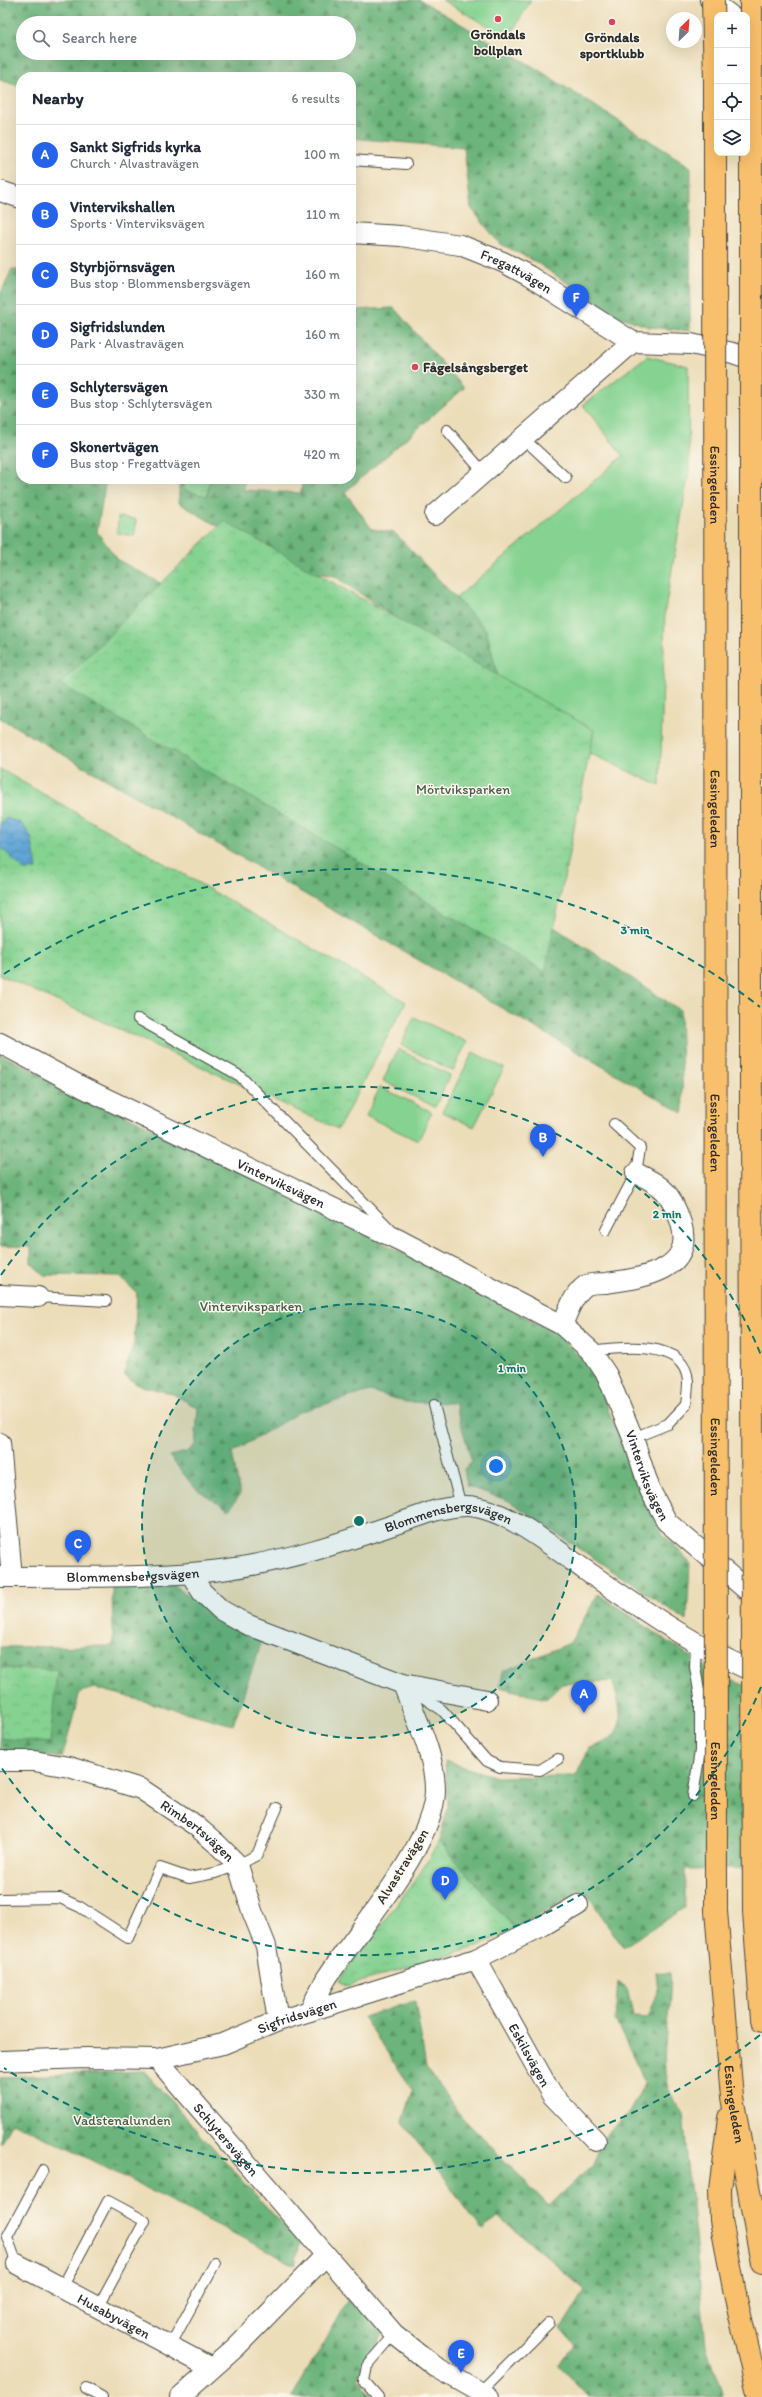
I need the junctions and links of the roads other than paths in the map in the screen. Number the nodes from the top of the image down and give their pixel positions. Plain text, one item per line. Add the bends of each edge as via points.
1 (710, 0) edge
2 (713, 0) edge
3 (751, 0) edge
4 (726, 12) edge
5 (750, 29) edge
6 (762, 37) edge
7 (356, 160) edge
8 (406, 164) dead end
9 (0, 191) edge
10 (16, 196) edge
11 (356, 233) edge
12 (634, 342) junction
13 (762, 363) edge
14 (447, 430) dead end
15 (523, 438) junction
16 (484, 473) junction
17 (566, 478) dead end
18 (435, 515) dead end
19 (138, 1019) dead end
20 (0, 1043) edge
21 (614, 1124) dead end
22 (636, 1173) junction
23 (606, 1230) dead end
24 (401, 1241) junction
25 (0, 1295) edge
26 (38, 1297) joint
27 (106, 1300) dead end
28 (562, 1325) junction
29 (591, 1351) junction
30 (434, 1405) dead end
31 (633, 1438) junction
32 (0, 1443) edge
33 (461, 1506) junction
34 (190, 1573) junction
35 (6, 1577) edge
36 (762, 1603) edge
37 (696, 1643) junction
38 (762, 1675) edge
39 (402, 1684) junction
40 (487, 1700) dead end
41 (558, 1759) dead end
42 (0, 1761) edge
43 (693, 1796) dead end
44 (278, 1808) dead end
45 (238, 1865) junction
46 (0, 1899) edge
47 (578, 1905) dead end
48 (476, 1959) junction
49 (309, 2011) junction
50 (762, 2020) edge
51 (278, 2021) junction
52 (156, 2059) junction
53 (0, 2061) edge
54 (732, 2097) junction
55 (596, 2141) dead end
56 (43, 2170) dead end
57 (326, 2255) junction
58 (215, 2263) dead end
59 (762, 2263) edge
60 (17, 2264) joint
61 (62, 2288) junction
62 (98, 2307) junction
63 (549, 2323) dead end
64 (394, 2334) junction
65 (170, 2346) junction
66 (211, 2368) junction
67 (86, 2388) dead end
68 (484, 2394) edge
69 (102, 2397) edge
70 (180, 2397) edge
71 (378, 2397) edge
72 (759, 2397) edge

1 - 4 street
2 - 54 highway, Essingeleden, bridge via 716,1911
3 - 50 highway, bridge via 750,1127 754,1912
5 - 6 street
7 - 8 lane
9 - 10 street
11 - 12 street, Fregattvägen via 436,240 460,245 529,276
12 - 13 street via 691,344 733,353
12 - 15 street
14 - 16 lane
15 - 16 street
15 - 17 lane
16 - 18 street
19 - 24 lane via 240,1076
20 - 24 street, Vinterviksvägen via 84,1088
21 - 22 lane via 640,1148
22 - 23 lane
22 - 28 street via 659,1184 675,1205 682,1229 682,1248 674,1262 660,1272 586,1286 574,1299
24 - 28 street, Vinterviksvägen
25 - 26 street
26 - 27 lane
28 - 29 street, Vinterviksvägen
29 - 31 street, Vinterviksvägen via 607,1375
29 - 31 lane via 610,1348 662,1349 680,1360 688,1379 686,1405 668,1424
30 - 33 lane
31 - 36 street, Vinterviksvägen via 650,1490 667,1522
32 - 35 street
33 - 34 street, Blommensbergsvägen via 436,1510 281,1559
33 - 37 street, Blommensbergsvägen via 476,1507 531,1532 653,1617
34 - 35 street, Blommensbergsvägen
34 - 39 street via 202,1592 221,1610 246,1624
37 - 38 street, Blommensbergsvägen via 732,1663
37 - 43 lane via 700,1751
39 - 40 street
39 - 41 lane via 442,1710 488,1761 500,1767 540,1770
39 - 49 street, Alvastravägen via 434,1771 435,1791 432,1810 423,1835 403,1869 326,1980
42 - 45 street, Rimbertsvägen via 34,1761 69,1767 141,1790 195,1825
44 - 45 lane via 257,1855
45 - 46 lane via 216,1874 189,1878 160,1868 128,1938 80,1907 60,1898
45 - 51 street, Rimbertsvägen via 266,1946
47 - 48 street, Sigfridsvägen
48 - 49 street, Sigfridsvägen
48 - 55 street, Eskilsvägen via 552,2095
49 - 51 street, Sigfridsvägen
51 - 52 street, Sigfridsvägen via 223,2044
52 - 53 street, Sigfridsvägen
52 - 57 street, Schlytersvägen
54 - 59 highway, Essingeleden
54 - 72 highway via 720,2190 721,2220
56 - 60 lane via 7,2237
57 - 64 street, Schlytersvägen
57 - 66 street via 236,2347
58 - 65 lane
60 - 61 street, Husabyvägen
61 - 62 street, Husabyvägen
61 - 62 lane via 108,2202 145,2221
62 - 65 street, Husabyvägen
63 - 68 lane
64 - 68 street, Schlytersvägen via 436,2367
64 - 71 lane via 367,2366 364,2381
65 - 66 street, Husabyvägen
66 - 70 street
67 - 69 lane

